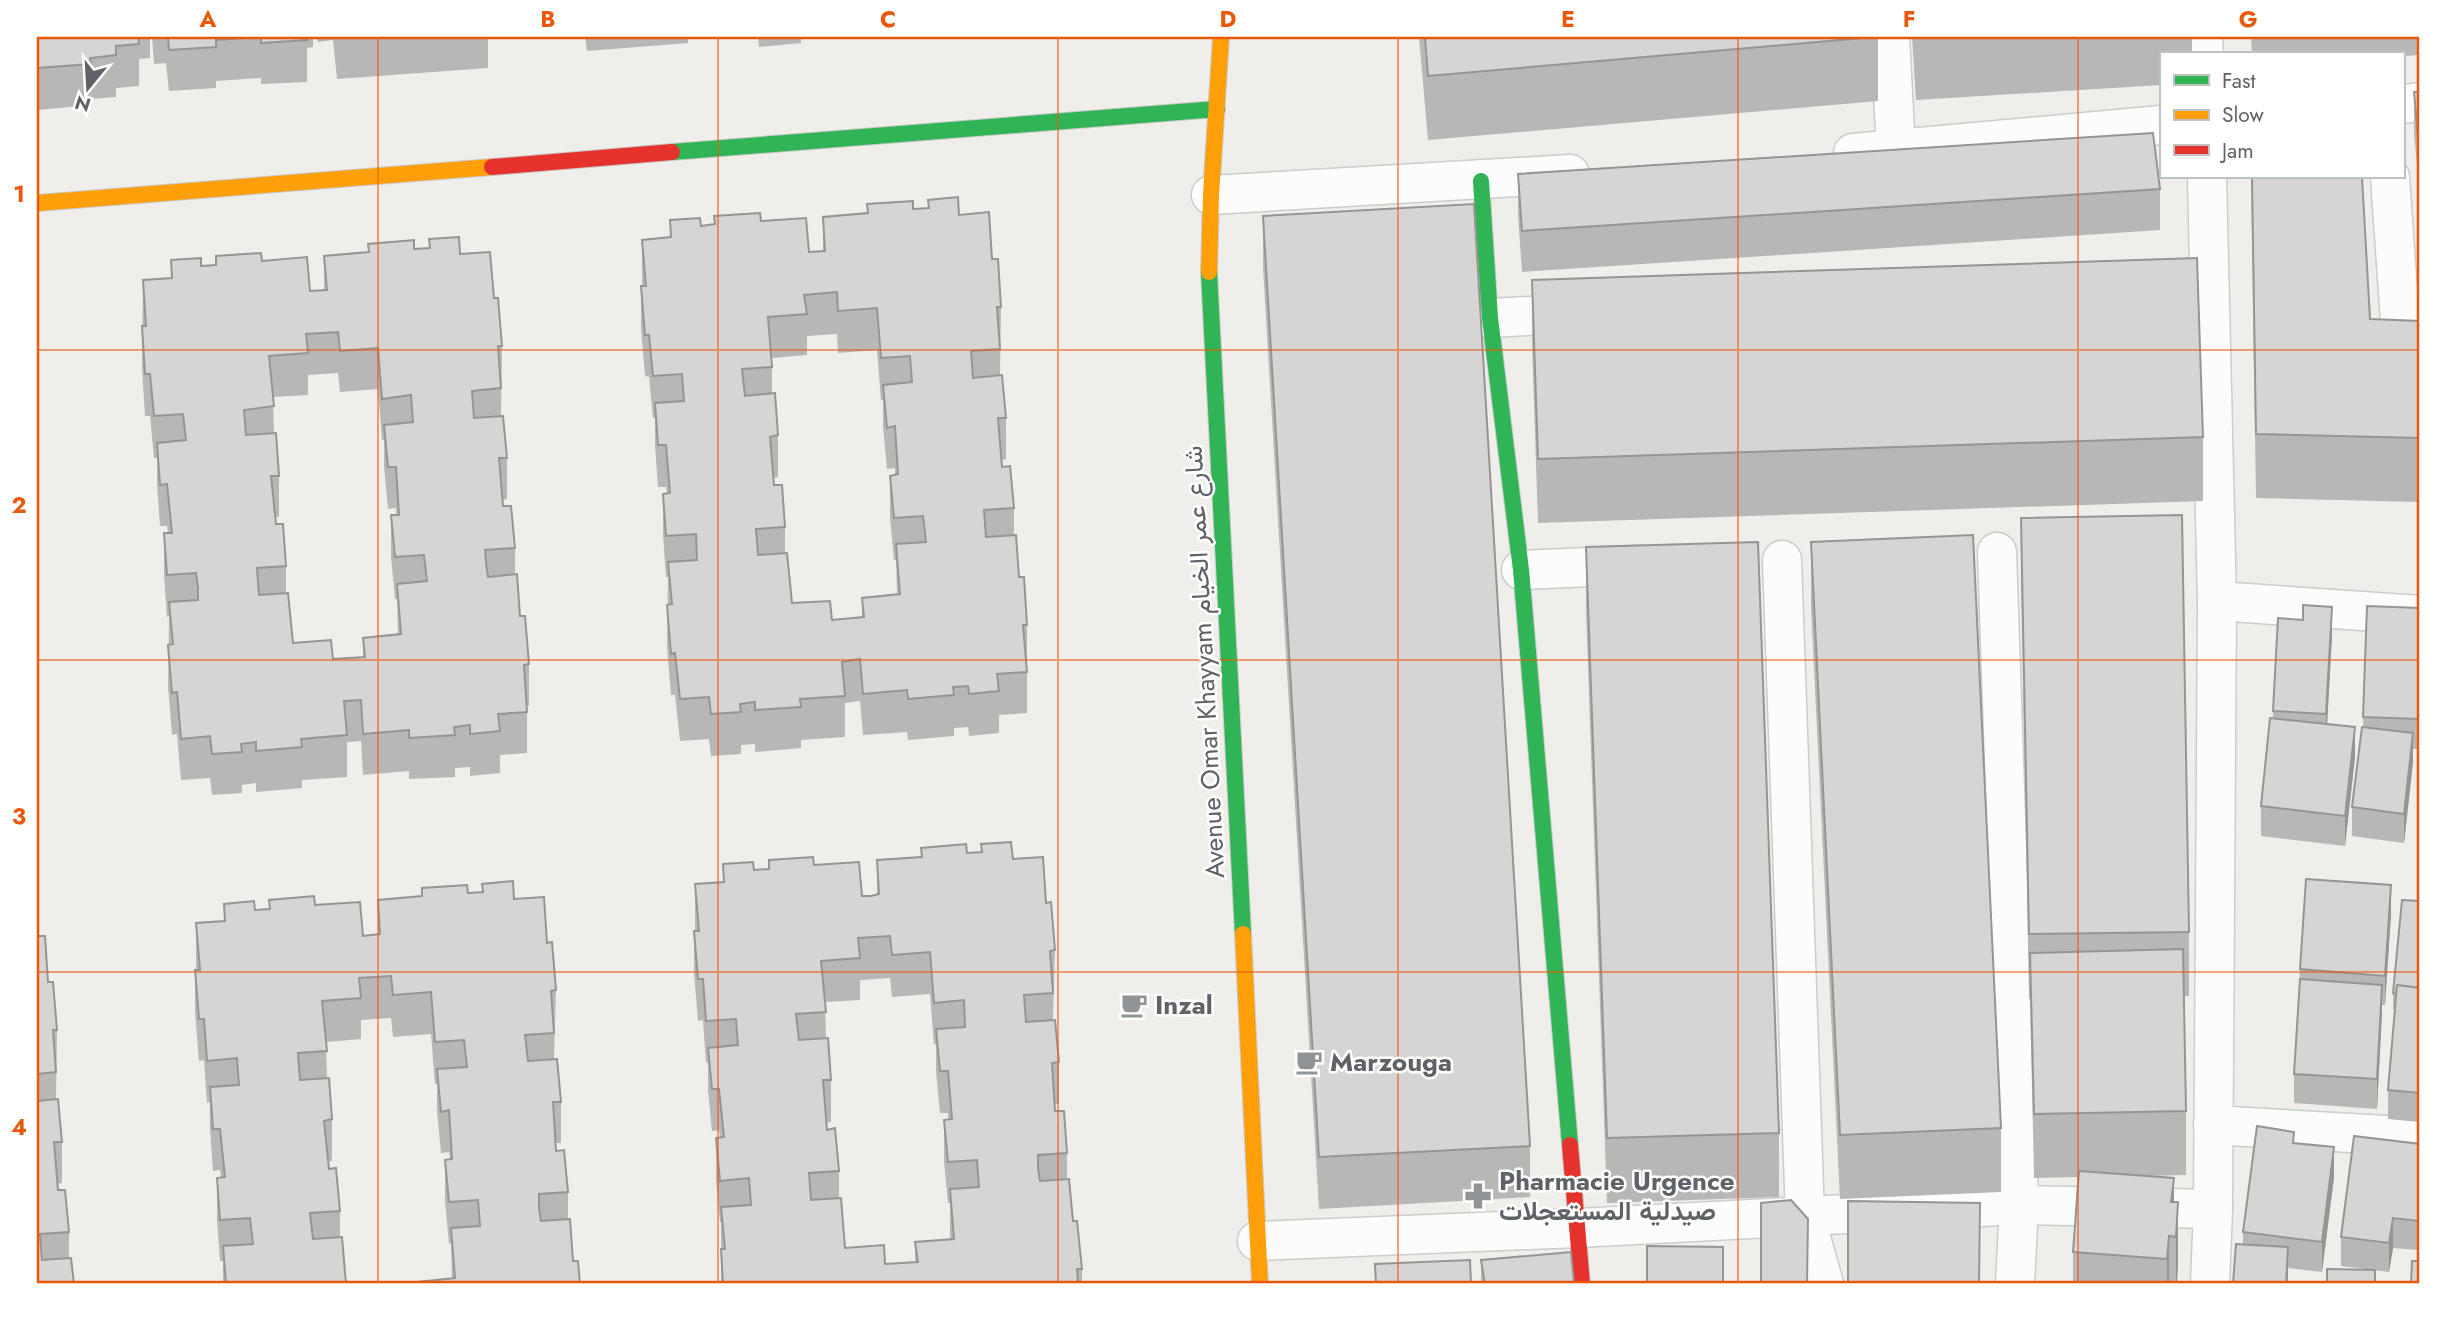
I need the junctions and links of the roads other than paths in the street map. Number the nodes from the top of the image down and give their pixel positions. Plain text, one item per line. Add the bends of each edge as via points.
1 (1221, 37) edge
2 (1890, 37) edge
3 (1217, 109) junction
4 (2160, 125) edge
5 (1896, 150) junction
6 (1813, 156) edge
7 (1606, 172) edge
8 (2207, 178) edge
9 (2390, 178) edge
10 (1481, 181) junction
11 (1211, 195) junction
12 (37, 203) edge
13 (2210, 278) junction
14 (2169, 280) edge
15 (1615, 311) edge
16 (1490, 318) junction
17 (2402, 350) edge
18 (2175, 550) edge
19 (2216, 550) junction
20 (2038, 551) edge
21 (1997, 552) junction
22 (1956, 553) edge
23 (1822, 558) edge
24 (1782, 560) junction
25 (1741, 562) edge
26 (1672, 564) edge
27 (1521, 570) junction
28 (2217, 601) junction
29 (2420, 615) edge
30 (2213, 1125) junction
31 (2420, 1137) edge
32 (2019, 1205) junction
33 (2213, 1209) junction
34 (1805, 1216) junction
35 (1578, 1228) junction
36 (1257, 1241) junction
37 (1260, 1284) edge
38 (1582, 1284) edge
39 (1824, 1284) edge
40 (2015, 1284) edge
41 (2210, 1284) edge

1 - 3 street, Avenue Omar Khayyam شارع عمر الخيام
2 - 5 street
3 - 11 street, Avenue Omar Khayyam شارع عمر الخيام
3 - 12 street
4 - 5 street
5 - 6 street
7 - 10 street
8 - 13 street
9 - 17 street
10 - 11 street
10 - 16 street
11 - 36 street, Avenue Omar Khayyam شارع عمر الخيام via 1209,265
13 - 14 street
13 - 19 street
15 - 16 street
16 - 27 street
18 - 19 street
19 - 28 street
20 - 21 street
21 - 22 street
21 - 32 street
23 - 24 street
24 - 25 street
24 - 34 street
26 - 27 street
27 - 35 street
28 - 29 street
28 - 30 street
30 - 31 street
30 - 33 street
32 - 33 street
32 - 34 street
32 - 40 street
33 - 41 street
34 - 35 street
34 - 39 street
35 - 36 street
35 - 38 street
36 - 37 street, Avenue Omar Khayyam شارع عمر الخيام

